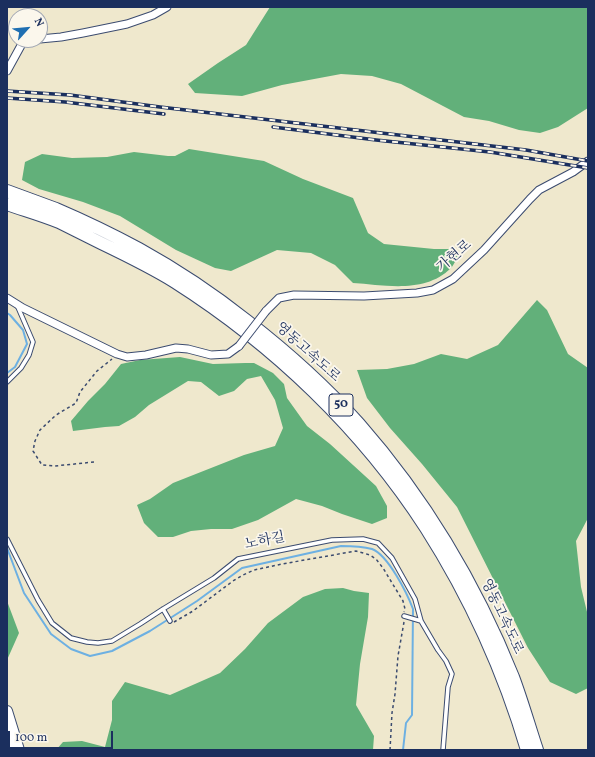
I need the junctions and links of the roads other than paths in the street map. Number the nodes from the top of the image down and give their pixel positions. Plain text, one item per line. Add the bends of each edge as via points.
1 (167, 7) edge
2 (48, 38) edge
3 (20, 48) edge
4 (7, 71) edge
5 (588, 161) edge
6 (7, 191) edge
7 (7, 204) edge
8 (7, 298) edge
9 (16, 304) junction
10 (7, 382) edge
11 (7, 539) edge
12 (163, 609) junction
13 (406, 617) road end
14 (419, 620) junction
15 (171, 622) road end
16 (7, 711) edge
17 (7, 738) edge
18 (11, 750) edge
19 (19, 750) edge
20 (443, 750) edge
21 (527, 750) edge
22 (537, 750) edge

1 - 2 street via 127,24 84,34
3 - 4 street
5 - 9 street, 가현로, bridge via 539,190 453,280 433,290 417,293 364,296 294,295 278,298 239,346 228,354 211,355 176,348 127,357
6 - 22 highway, 영동고속도로 / 50 via 97,228 190,279 294,360 359,424 416,498 446,542 468,581 513,678
7 - 21 highway, 영동고속도로 / 50 via 58,222 138,261 174,282 263,346 350,429 408,502 448,565 491,650 507,688
8 - 9 street
9 - 10 lane via 33,342 22,368
11 - 12 lane, 노하길 via 52,623 71,638 98,643 112,641
12 - 14 lane, 노하길 via 214,578 238,559 332,540 363,539 378,543 392,558 415,599
12 - 15 lane
13 - 14 lane
14 - 20 lane, 노하길 via 452,674 448,687
16 - 19 street
17 - 18 street

